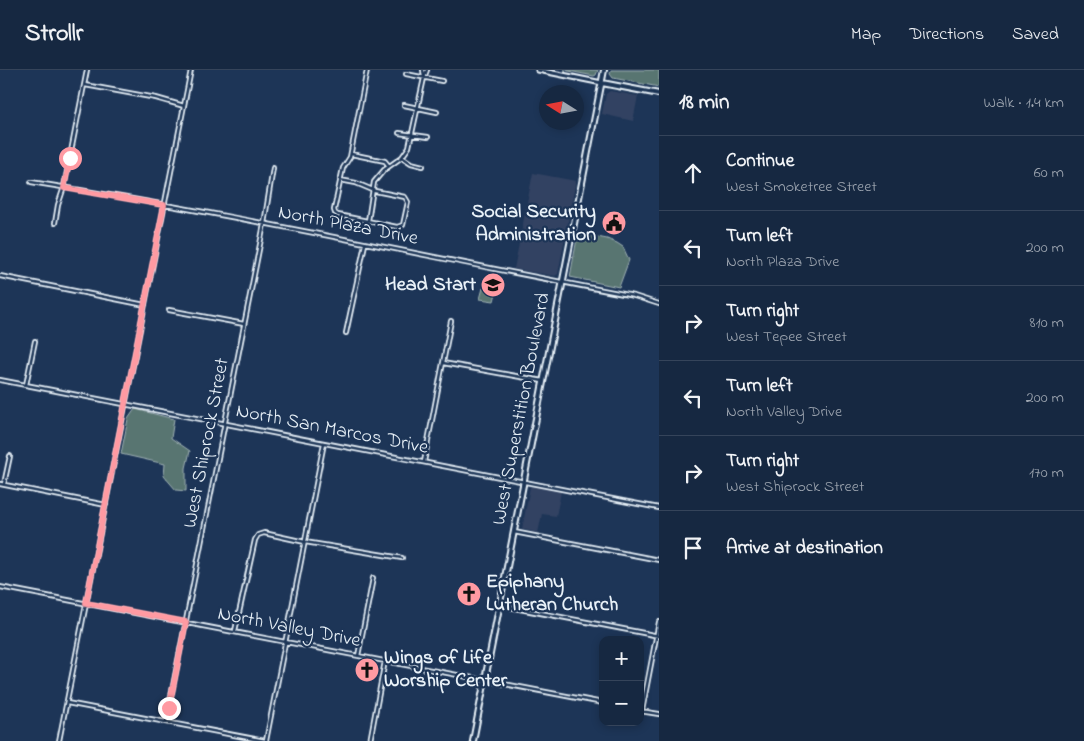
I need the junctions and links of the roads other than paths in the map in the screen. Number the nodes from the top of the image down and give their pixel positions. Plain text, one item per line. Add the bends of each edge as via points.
1 (87, 70) edge
2 (191, 70) edge
3 (367, 70) edge
4 (423, 70) edge
5 (427, 70) edge
6 (538, 70) edge
7 (604, 70) edge
8 (406, 74) dead end
9 (424, 78) junction
10 (442, 81) dead end
11 (602, 83) junction
12 (85, 85) junction
13 (659, 94) edge
14 (404, 105) dead end
15 (184, 106) junction
16 (418, 108) junction
17 (437, 112) dead end
18 (399, 133) dead end
19 (413, 135) junction
20 (428, 138) dead end
21 (351, 154) junction
22 (402, 157) junction
23 (389, 166) junction
24 (423, 166) dead end
25 (273, 168) dead end
26 (340, 180) junction
27 (31, 182) dead end
28 (64, 188) junction
29 (372, 189) junction
30 (164, 205) junction
31 (368, 221) junction
32 (55, 223) dead end
33 (264, 224) junction
34 (365, 244) junction
35 (0, 276) edge
36 (563, 282) junction
37 (659, 304) edge
38 (145, 305) junction
39 (169, 310) dead end
40 (451, 321) dead end
41 (244, 324) junction
42 (346, 333) dead end
43 (35, 341) dead end
44 (443, 363) junction
45 (0, 380) edge
46 (543, 382) junction
47 (26, 385) junction
48 (125, 404) junction
49 (225, 424) junction
50 (324, 443) junction
51 (10, 456) dead end
52 (424, 462) junction
53 (524, 481) junction
54 (0, 484) edge
55 (4, 485) junction
56 (106, 504) junction
57 (659, 508) edge
58 (514, 532) junction
59 (305, 542) junction
60 (402, 558) dead end
61 (659, 560) edge
62 (373, 578) dead end
63 (0, 586) edge
64 (86, 603) junction
65 (499, 605) junction
66 (186, 622) junction
67 (659, 622) edge
68 (235, 632) junction
69 (658, 635) edge
70 (285, 642) junction
71 (358, 656) junction
72 (385, 661) junction
73 (485, 679) junction
74 (644, 698) edge
75 (599, 702) edge
76 (67, 703) junction
77 (644, 712) edge
78 (659, 714) edge
79 (166, 722) junction
80 (60, 741) edge
81 (265, 741) edge
82 (370, 741) edge
83 (472, 741) edge

1 - 12 street
2 - 15 street
3 - 21 street
4 - 9 street
5 - 9 street
6 - 11 street
7 - 11 main road, West Superstition Boulevard
8 - 9 street
9 - 10 street
9 - 16 street
11 - 13 main road
11 - 36 main road, West Superstition Boulevard
12 - 15 street
12 - 28 street
14 - 16 street
15 - 30 street
16 - 17 street
16 - 19 street
18 - 19 street
19 - 20 street
19 - 22 street
21 - 23 street via 385,160
21 - 26 street
22 - 23 street
22 - 24 street
23 - 29 street via 378,176
25 - 33 street, West Shiprock Street
26 - 29 street
26 - 31 street via 335,213
27 - 28 street, North Plaza Drive
28 - 30 street, North Plaza Drive
28 - 32 street
29 - 31 street
29 - 31 street via 406,198 408,202 401,227
30 - 33 street, North Plaza Drive
30 - 38 street
33 - 34 street, North Plaza Drive
33 - 41 street, West Shiprock Street
34 - 36 street, North Plaza Drive
34 - 42 street
35 - 38 street
36 - 37 street, North Plaza Drive
36 - 46 main road, West Superstition Boulevard
38 - 48 street
39 - 41 street
40 - 44 street
41 - 49 street, West Shiprock Street
43 - 47 street
44 - 46 street
44 - 52 street
45 - 47 street, North San Marcos Drive
46 - 53 main road, West Superstition Boulevard
47 - 48 street, North San Marcos Drive
48 - 49 street, North San Marcos Drive
48 - 56 street
49 - 50 street, North San Marcos Drive
49 - 66 street, West Shiprock Street
50 - 52 street, North San Marcos Drive
50 - 59 street
51 - 55 street
52 - 53 street, North San Marcos Drive
53 - 57 street, North San Marcos Drive
53 - 58 main road, West Superstition Boulevard
54 - 55 street
55 - 56 street
56 - 64 street
58 - 61 street
58 - 65 main road, West Superstition Boulevard
59 - 60 street
59 - 68 street via 264,533 258,535
59 - 70 street
62 - 71 street
63 - 64 street, North Valley Drive
64 - 66 street, North Valley Drive
64 - 76 street
65 - 69 street
65 - 73 main road, West Superstition Boulevard
66 - 68 street, North Valley Drive
66 - 79 street, West Shiprock Street
67 - 69 street
68 - 70 street, North Valley Drive
69 - 74 street
70 - 71 street, North Valley Drive
70 - 81 street
71 - 72 street, North Valley Drive
72 - 73 street, North Valley Drive
72 - 82 street
73 - 75 street, North Valley Drive
73 - 83 main road, West Superstition Boulevard
76 - 79 street
76 - 80 street
77 - 78 street
79 - 81 street

